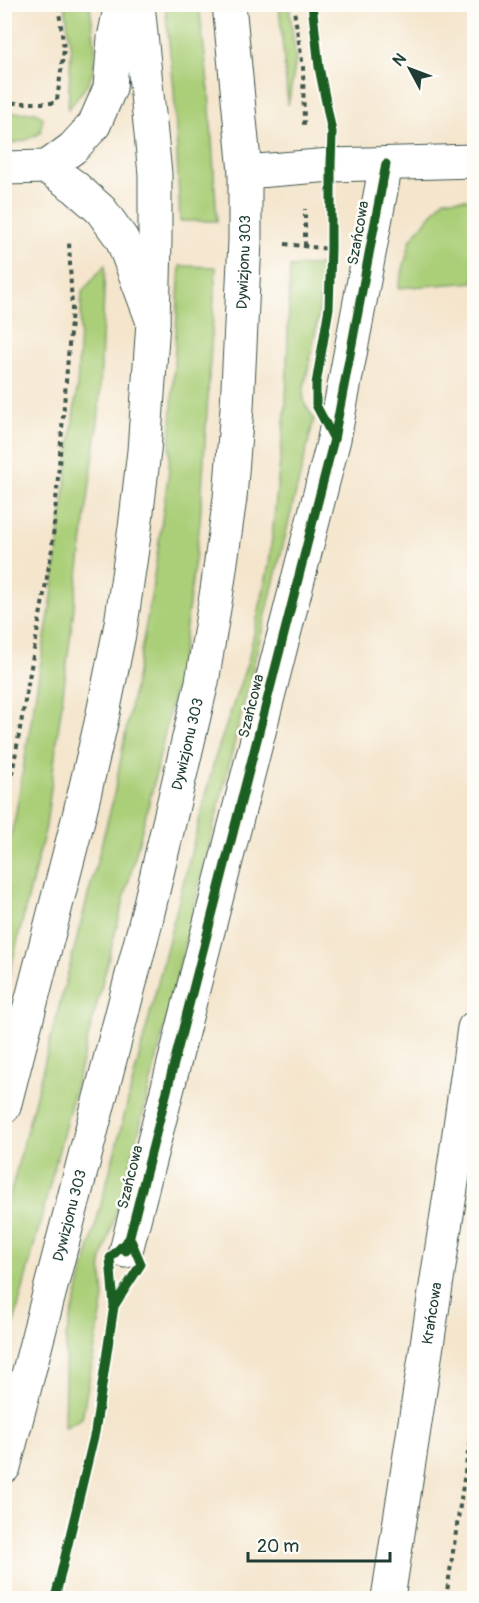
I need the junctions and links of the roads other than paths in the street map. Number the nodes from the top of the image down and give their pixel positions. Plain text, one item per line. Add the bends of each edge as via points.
1 (122, 4) edge
2 (138, 4) edge
3 (229, 4) edge
4 (474, 161) edge
5 (386, 164) junction
6 (47, 167) junction
7 (4, 168) edge
8 (245, 172) junction
9 (153, 322) junction
10 (474, 1028) edge
11 (4, 1107) edge
12 (463, 1185) edge
13 (126, 1251) dead end
14 (4, 1467) edge
15 (388, 1599) edge

1 - 6 main road via 114,38 110,88 94,125 73,148
2 - 9 main road via 155,174
3 - 8 main road, Dywizjonu 303
4 - 5 main road
5 - 8 main road
5 - 13 main road, Szańcowa via 334,439
6 - 7 main road
6 - 9 main road via 101,210 122,239
8 - 14 main road, Dywizjonu 303 via 246,241 230,498 202,682 147,914
9 - 11 main road via 144,451 121,624 79,816
10 - 12 main road, Krańcowa
12 - 15 main road, Krańcowa

